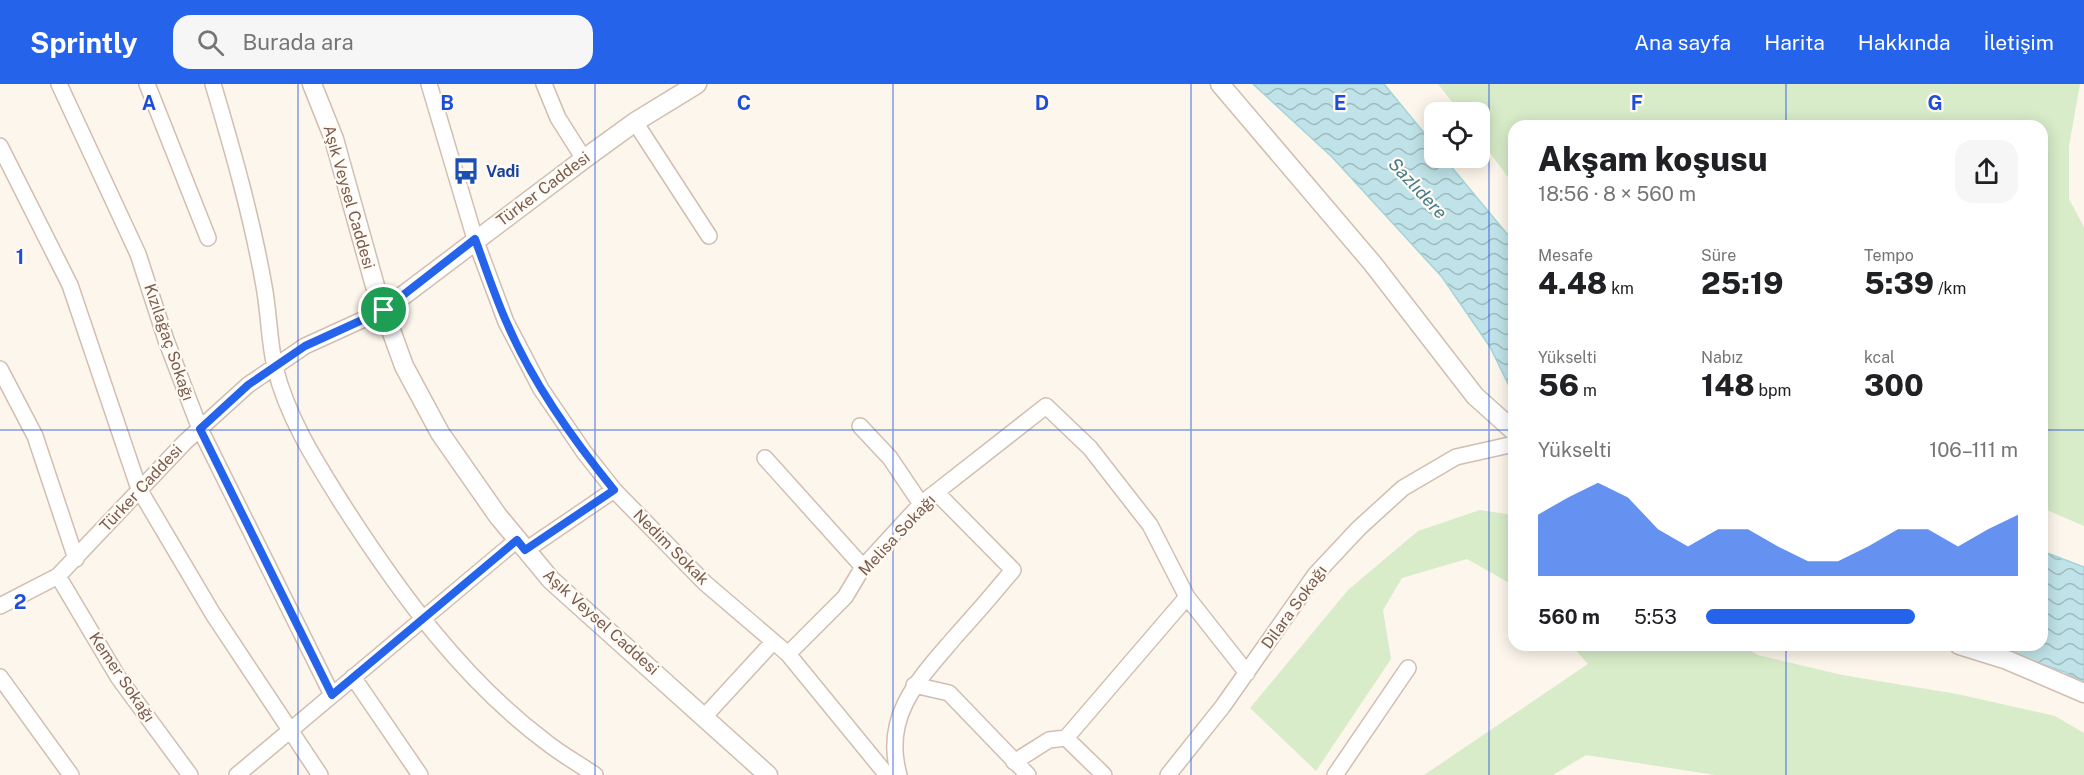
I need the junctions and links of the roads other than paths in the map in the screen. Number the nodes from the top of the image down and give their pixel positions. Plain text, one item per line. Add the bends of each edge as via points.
1 (59, 84) edge
2 (147, 84) edge
3 (213, 84) edge
4 (312, 84) edge
5 (429, 84) edge
6 (543, 84) edge
7 (1220, 84) edge
8 (687, 87) edge
9 (634, 122) junction
10 (0, 146) edge
11 (584, 159) junction
12 (709, 236) dead end
13 (208, 238) dead end
14 (475, 239) junction
15 (384, 310) junction
16 (275, 367) junction
17 (1, 374) edge
18 (860, 426) dead end
19 (1508, 426) edge
20 (200, 429) junction
21 (1508, 445) edge
22 (765, 458) dead end
23 (139, 489) junction
24 (614, 490) junction
25 (936, 492) junction
26 (921, 504) junction
27 (521, 545) junction
28 (76, 559) junction
29 (863, 567) junction
30 (58, 576) junction
31 (1187, 597) junction
32 (0, 606) edge
33 (422, 619) junction
34 (773, 642) junction
35 (1978, 651) edge
36 (788, 654) junction
37 (1408, 668) dead end
38 (1246, 673) junction
39 (0, 677) edge
40 (353, 677) junction
41 (914, 685) junction
42 (2084, 693) edge
43 (332, 695) junction
44 (704, 717) junction
45 (290, 730) junction
46 (1066, 738) junction
47 (1014, 762) junction
48 (71, 775) edge
49 (190, 775) edge
50 (237, 775) edge
51 (320, 775) edge
52 (420, 775) edge
53 (595, 775) edge
54 (768, 775) edge
55 (887, 775) edge
56 (899, 775) edge
57 (1028, 775) edge
58 (1104, 775) edge
59 (1168, 775) edge
60 (1335, 775) edge

1 - 20 street, Kızılağaç Sokağı via 138,254
2 - 13 street
3 - 16 street via 248,207 265,287
4 - 15 street, Aşık Veysel Caddesi via 334,139
5 - 14 street, Nedim Sokak
6 - 11 street via 558,118
7 - 19 street via 1373,264 1475,396
8 - 9 street, Türker Caddesi
9 - 11 street, Türker Caddesi
9 - 12 street
10 - 23 street via 70,285
11 - 14 street, Türker Caddesi
14 - 15 street, Türker Caddesi
14 - 24 street, Nedim Sokak via 506,322 541,389
15 - 16 street, Türker Caddesi via 305,346
15 - 27 street, Aşık Veysel Caddesi via 404,366 440,433
16 - 20 street, Türker Caddesi via 248,385
16 - 33 street via 291,416 328,481
17 - 28 street via 34,436
18 - 26 street via 890,458
20 - 23 street, Türker Caddesi
20 - 43 street, Kızılağaç Sokağı
21 - 38 street, Dilara Sokağı via 1456,457 1403,488 1315,575
22 - 29 street
23 - 28 street, Türker Caddesi
23 - 45 street via 213,614
24 - 27 street
24 - 34 street, Nedim Sokak via 705,583
25 - 26 street, Melisa Sokağı
25 - 31 street, Melisa Sokağı via 1046,406 1090,448 1150,525
25 - 41 street via 1013,570
26 - 29 street, Melisa Sokağı
27 - 33 street
27 - 44 street, Aşık Veysel Caddesi via 551,580
28 - 30 street, Türker Caddesi
29 - 36 street, Melisa Sokağı via 845,597
30 - 32 street, Türker Caddesi
30 - 49 street, Kemer Sokağı via 118,677
31 - 38 street
31 - 46 street
33 - 40 street
33 - 53 street via 492,695 545,742
34 - 36 street, Nedim Sokak
34 - 44 street
35 - 42 street
36 - 55 street, Nedim Sokak
37 - 60 street
38 - 59 street, Dilara Sokağı
39 - 48 street
40 - 43 street
40 - 52 street
41 - 47 street via 949,693
41 - 56 street via 897,724 893,754
43 - 45 street
44 - 54 street, Aşık Veysel Caddesi
45 - 50 street
45 - 51 street
46 - 47 street via 1049,740
46 - 58 street
47 - 57 street

